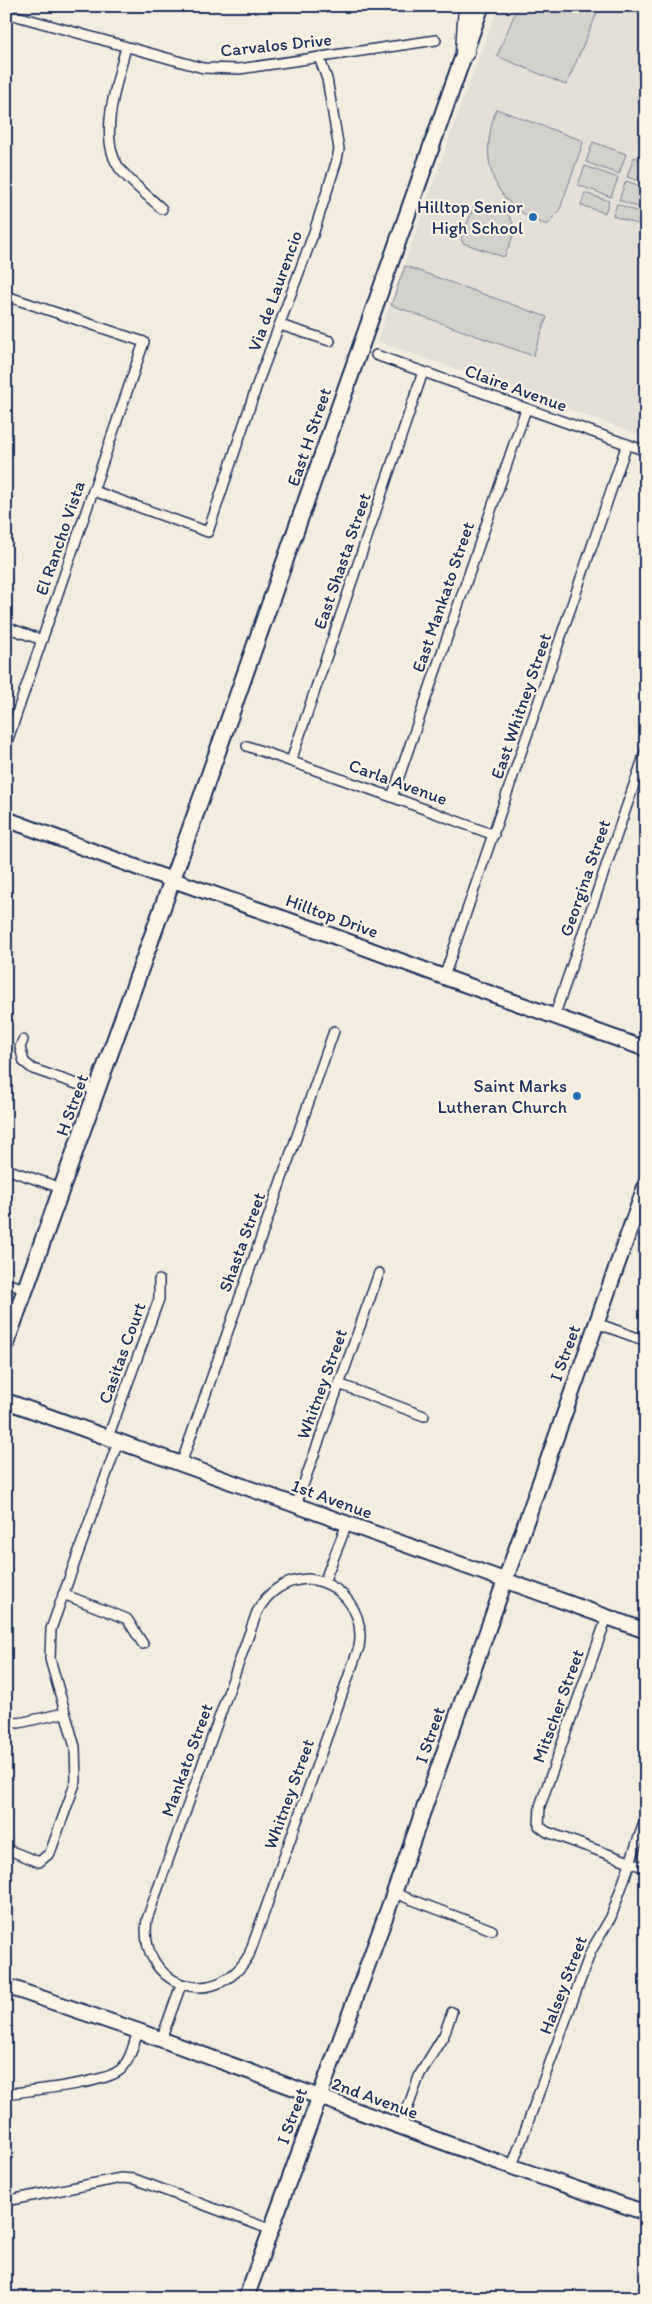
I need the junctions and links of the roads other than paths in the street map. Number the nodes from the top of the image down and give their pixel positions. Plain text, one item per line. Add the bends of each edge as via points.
1 (468, 6) edge
2 (481, 6) edge
3 (9, 11) edge
4 (436, 40) dead end
5 (126, 47) junction
6 (465, 52) junction
7 (320, 57) junction
8 (162, 209) dead end
9 (6, 296) edge
10 (280, 325) junction
11 (330, 341) dead end
12 (376, 355) dead end
13 (423, 372) junction
14 (526, 408) junction
15 (627, 444) junction
16 (646, 451) edge
17 (94, 491) junction
18 (6, 627) edge
19 (42, 640) junction
20 (6, 745) edge
21 (247, 746) dead end
22 (646, 750) edge
23 (291, 761) junction
24 (392, 797) junction
25 (6, 819) edge
26 (494, 835) junction
27 (172, 880) junction
28 (444, 978) junction
29 (554, 1017) junction
30 (334, 1031) dead end
31 (24, 1040) dead end
32 (646, 1049) edge
33 (97, 1091) junction
34 (6, 1169) edge
35 (61, 1188) junction
36 (644, 1192) edge
37 (379, 1273) dead end
38 (159, 1280) dead end
39 (6, 1283) edge
40 (25, 1290) junction
41 (596, 1323) junction
42 (646, 1340) edge
43 (6, 1342) edge
44 (339, 1384) junction
45 (6, 1401) edge
46 (424, 1416) dead end
47 (113, 1439) junction
48 (181, 1464) junction
49 (296, 1505) junction
50 (346, 1524) junction
51 (504, 1579) junction
52 (324, 1582) junction
53 (63, 1594) junction
54 (607, 1617) junction
55 (646, 1631) edge
56 (143, 1644) dead end
57 (64, 1712) junction
58 (6, 1721) edge
59 (646, 1818) edge
60 (6, 1849) edge
61 (630, 1862) junction
62 (646, 1868) edge
63 (394, 1893) junction
64 (492, 1930) dead end
65 (181, 1985) junction
66 (6, 1986) edge
67 (452, 2012) dead end
68 (138, 2031) junction
69 (161, 2040) junction
70 (6, 2094) edge
71 (319, 2098) junction
72 (401, 2126) junction
73 (512, 2166) junction
74 (6, 2201) edge
75 (645, 2210) edge
76 (272, 2230) junction
77 (246, 2298) edge

1 - 6 highway
2 - 6 main road, East H Street
3 - 5 street, Carvalos Drive
4 - 7 street, Carvalos Drive
5 - 7 street, Carvalos Drive via 207,68 239,69
5 - 8 street via 110,109 110,147 118,166
6 - 27 main road, East H Street
7 - 10 street, Via de Laurencio via 329,88 339,149 313,235
9 - 17 street, El Rancho Vista via 144,342
10 - 11 street
10 - 17 street, Via de Laurencio via 208,532
12 - 13 street, Claire Avenue
13 - 14 street, Claire Avenue
13 - 23 street, East Shasta Street
14 - 15 street, Claire Avenue
14 - 24 street, East Mankato Street
15 - 16 street, Claire Avenue
15 - 26 street, East Whitney Street
17 - 19 street, El Rancho Vista
18 - 19 street
19 - 20 street, El Rancho Vista
21 - 23 street, Carla Avenue
22 - 29 street, Georgina Street
23 - 24 street, Carla Avenue
24 - 26 street, Carla Avenue
25 - 27 street, Hilltop Drive
26 - 28 street, East Whitney Street
27 - 28 street, Hilltop Drive via 310,927
27 - 33 main road, H Street
28 - 29 street, Hilltop Drive
29 - 32 street, Hilltop Drive
30 - 48 street, Shasta Street
31 - 33 street via 20,1047 24,1062 33,1069
33 - 35 main road, H Street
34 - 35 street
35 - 40 main road, H Street
36 - 41 street, I Street
37 - 44 street, Whitney Street
38 - 47 street, Casitas Court via 159,1299
39 - 40 street
40 - 43 main road, H Street
41 - 42 street
41 - 51 street, I Street
44 - 46 street
44 - 49 street, Whitney Street
45 - 47 street, 1st Avenue
47 - 48 street, 1st Avenue
47 - 53 street
48 - 49 street, 1st Avenue
49 - 50 street, 1st Avenue
50 - 51 street, 1st Avenue
50 - 52 street
51 - 54 street, 1st Avenue
51 - 63 street, I Street
52 - 65 street, Whitney Street via 346,1597 355,1612 360,1633 356,1655 249,1955 235,1973 222,1982 206,1986
52 - 65 street, Mankato Street via 308,1579 285,1584 260,1604 147,1919 147,1944 152,1959 168,1977
53 - 56 street via 127,1619
53 - 57 street via 51,1629 50,1659
54 - 55 street, 1st Avenue
54 - 61 street, Mitscher Street via 540,1806 539,1826 547,1832
57 - 58 street via 19,1723
57 - 60 street via 75,1747 76,1780 47,1858 39,1862
59 - 61 street, Halsey Street
61 - 62 street
61 - 73 street, Halsey Street via 610,1917 591,1951
63 - 64 street
63 - 71 street, I Street
65 - 69 street
66 - 68 street, 2nd Avenue
67 - 72 street via 444,2035 420,2074
68 - 69 street, 2nd Avenue
68 - 70 street via 126,2064 112,2074
69 - 71 street, 2nd Avenue
71 - 72 street, 2nd Avenue
71 - 76 street, I Street
72 - 73 street, 2nd Avenue
73 - 75 street, 2nd Avenue
74 - 76 street via 121,2178 134,2179
76 - 77 street, I Street

